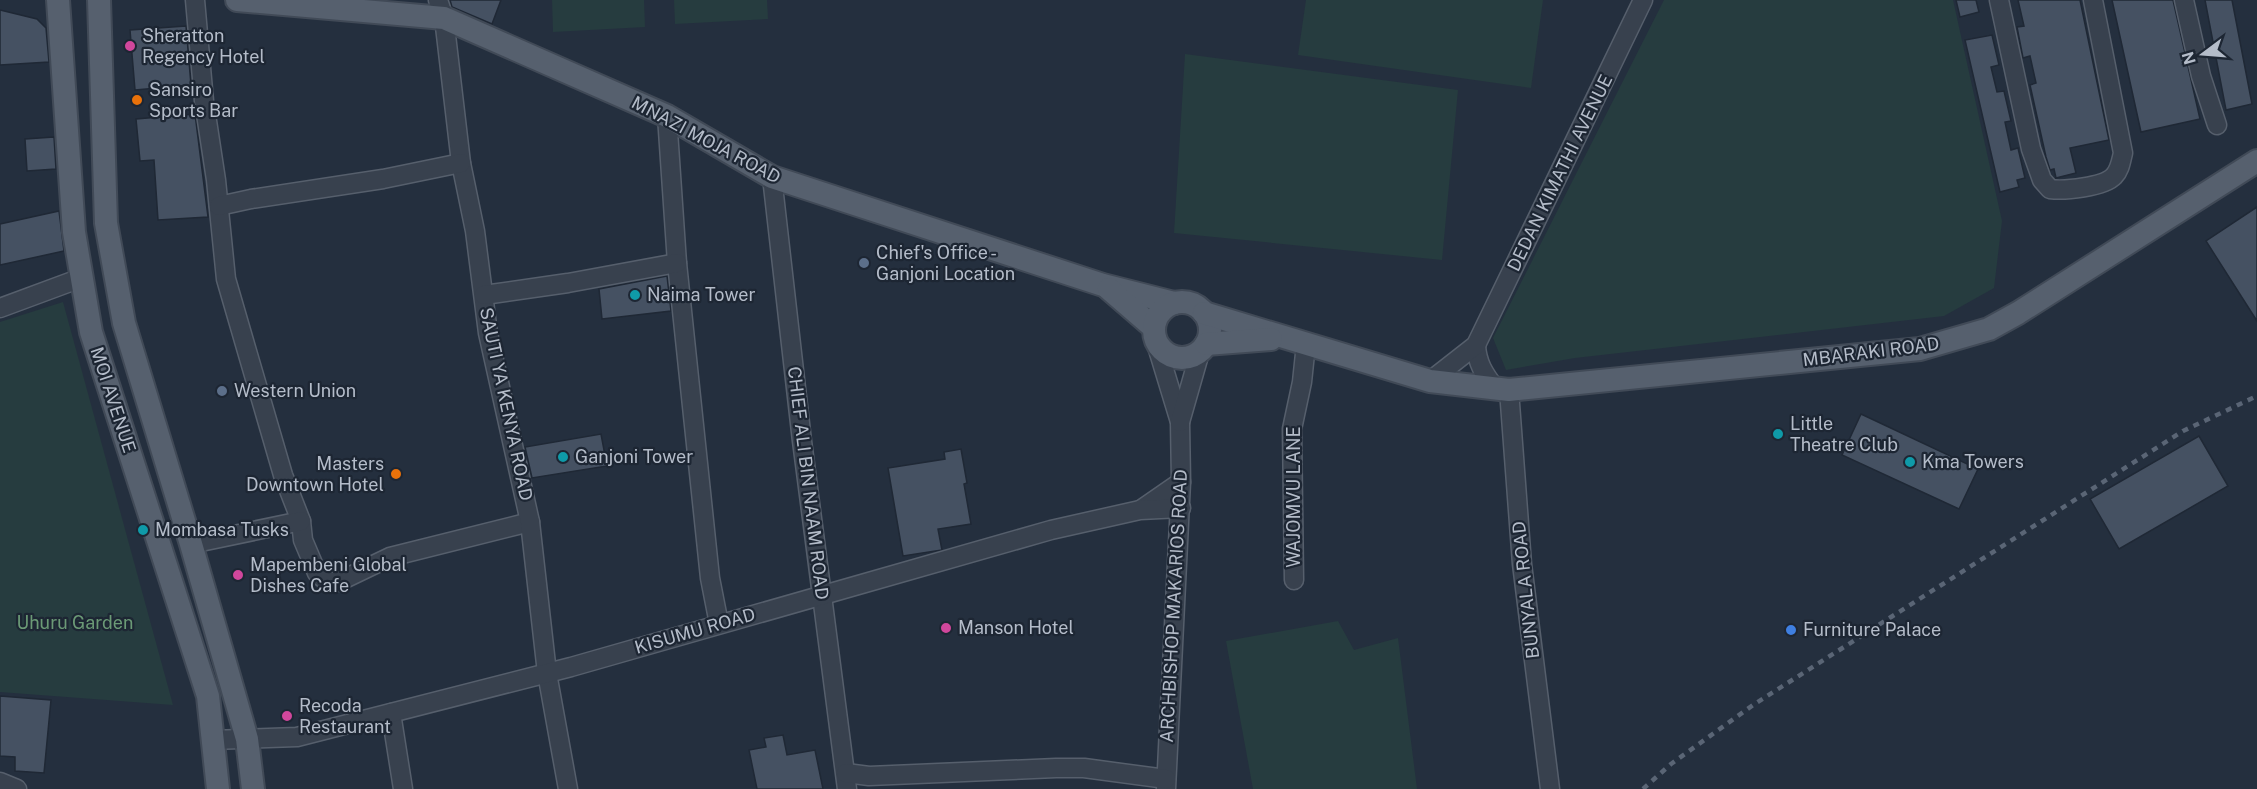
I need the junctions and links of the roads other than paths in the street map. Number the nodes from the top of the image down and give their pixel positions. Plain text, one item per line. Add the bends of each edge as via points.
1 (58, 0) edge
2 (99, 0) edge
3 (195, 0) edge
4 (237, 0) edge
5 (1643, 0) edge
6 (1999, 0) edge
7 (2093, 0) edge
8 (2184, 0) edge
9 (441, 9) edge
10 (100, 27) junction
11 (61, 29) junction
12 (666, 116) junction
13 (2217, 125) dead end
14 (2257, 161) edge
15 (462, 163) junction
16 (772, 177) junction
17 (219, 206) junction
18 (677, 263) junction
19 (81, 278) junction
20 (1103, 285) junction
21 (484, 295) junction
22 (1174, 303) junction
23 (0, 308) edge
24 (1204, 313) junction
25 (1155, 335) junction
26 (1284, 338) junction
27 (1306, 344) junction
28 (1476, 345) junction
29 (1203, 348) junction
30 (1430, 381) junction
31 (1502, 389) junction
32 (1180, 422) junction
33 (1181, 482) junction
34 (1181, 508) junction
35 (1140, 510) junction
36 (301, 521) junction
37 (530, 522) junction
38 (191, 544) junction
39 (1294, 580) dead end
40 (822, 596) junction
41 (719, 624) junction
42 (547, 673) junction
43 (391, 713) junction
44 (247, 739) junction
45 (212, 740) junction
46 (847, 781) edge
47 (0, 782) edge
48 (1166, 784) edge
49 (16, 789) edge
50 (218, 789) edge
51 (253, 789) edge
52 (403, 789) edge
53 (568, 789) edge
54 (1550, 789) edge

1 - 11 main road, MOI AVENUE
2 - 10 main road, MOI AVENUE
3 - 17 street
4 - 9 main road, MNAZI MOJA ROAD
5 - 28 street, DEDAN KIMATHI AVENUE
6 - 7 street via 2031,149 2042,180 2050,189 2059,190 2113,178 2123,153
8 - 13 street
9 - 12 main road, MNAZI MOJA ROAD
9 - 15 street, SAUTI YA KENYA ROAD
10 - 11 main road
10 - 38 main road, MOI AVENUE via 106,223 111,257 124,323
11 - 19 main road, MOI AVENUE via 74,232
12 - 16 main road, MNAZI MOJA ROAD
12 - 18 street
14 - 31 main road, MBARAKI ROAD via 2018,313 1970,336 1920,349
15 - 17 street
15 - 21 street, SAUTI YA KENYA ROAD
16 - 20 main road, MNAZI MOJA ROAD
16 - 40 street, CHIEF ALI BIN NAAM ROAD
17 - 36 street via 226,279 283,475
18 - 21 street
18 - 41 street via 710,579
19 - 23 street
19 - 45 main road, MOI AVENUE via 91,332 208,696
20 - 22 main road, MNAZI MOJA ROAD
20 - 25 main road
21 - 37 street, SAUTI YA KENYA ROAD via 488,333
22 - 24 main road via 1185,302
22 - 25 main road via 1157,316
24 - 26 main road
24 - 29 main road via 1210,334
25 - 29 main road via 1168,355 1176,358 1185,359
25 - 32 street
26 - 27 main road
26 - 29 main road
27 - 30 main road
27 - 39 street, WAJOMVU LANE via 1292,429
28 - 30 street, DEDAN KIMATHI AVENUE
28 - 31 street via 1481,370
29 - 32 street
30 - 31 main road
31 - 54 street, BUNYALA ROAD
32 - 33 street, ARCHBISHOP MAKARIOS ROAD
33 - 34 street, ARCHBISHOP MAKARIOS ROAD
33 - 35 street, KISUMU ROAD
34 - 35 street, KISUMU ROAD
34 - 48 street, ARCHBISHOP MAKARIOS ROAD
35 - 40 street, KISUMU ROAD via 1051,530
36 - 37 street via 303,540 317,573 331,582 344,580 390,557
36 - 38 street
37 - 42 street, SAUTI YA KENYA ROAD
38 - 44 main road, MOI AVENUE
40 - 41 street, KISUMU ROAD
40 - 46 street, CHIEF ALI BIN NAAM ROAD
41 - 42 street, KISUMU ROAD
42 - 43 street, KISUMU ROAD
42 - 53 street, SAUTI YA KENYA ROAD
43 - 44 street, KISUMU ROAD via 297,737
43 - 52 street
44 - 45 street, KISUMU ROAD
44 - 51 main road, MOI AVENUE
45 - 50 main road, MOI AVENUE
46 - 48 street via 869,776 1084,768
47 - 49 street

